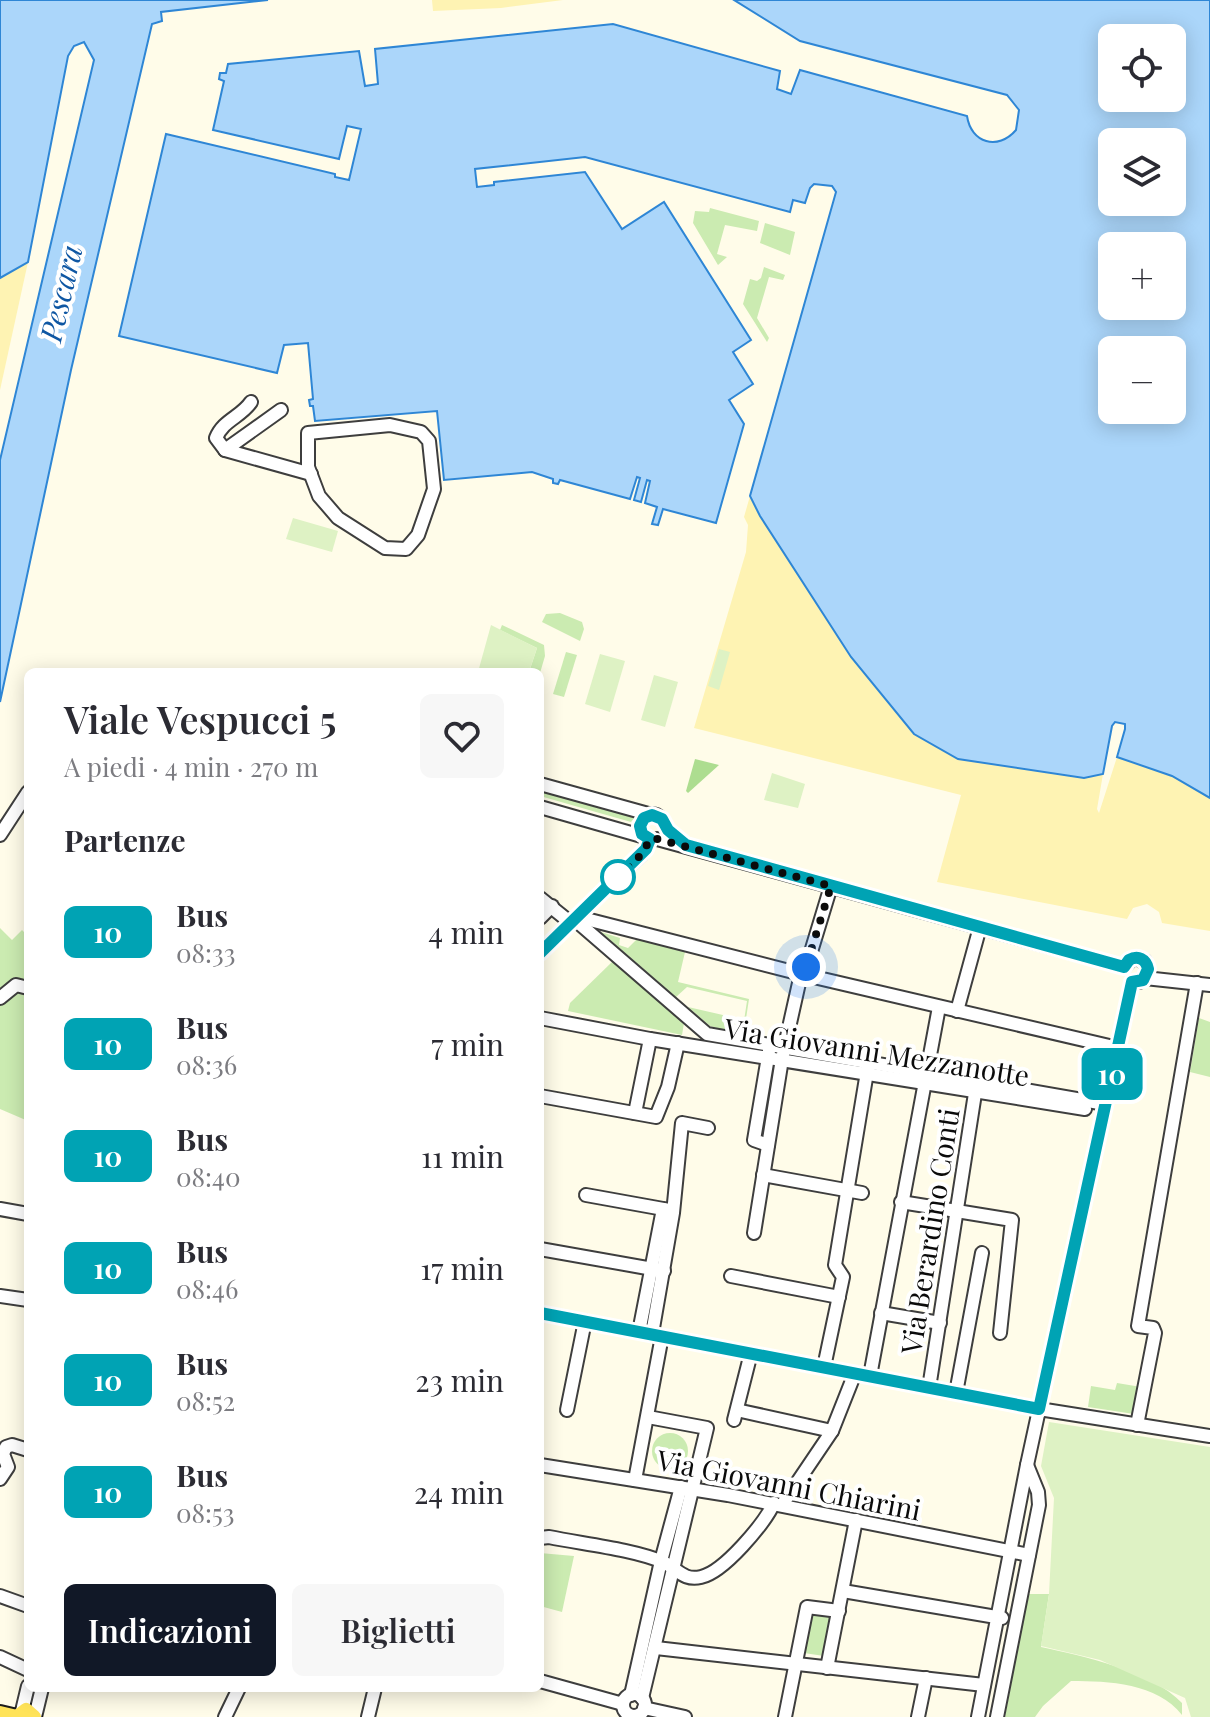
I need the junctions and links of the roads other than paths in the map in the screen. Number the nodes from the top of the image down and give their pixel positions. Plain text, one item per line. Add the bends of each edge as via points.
1 (251, 402) dead end
2 (281, 410) dead end
3 (225, 450) junction
4 (311, 474) junction
5 (544, 785) edge
6 (24, 798) edge
7 (544, 808) edge
8 (652, 815) junction
9 (665, 827) junction
10 (0, 835) edge
11 (650, 838) junction
12 (686, 845) junction
13 (831, 886) junction
14 (544, 901) edge
15 (552, 906) junction
16 (544, 914) edge
17 (575, 919) junction
18 (980, 927) junction
19 (544, 949) edge
20 (1124, 967) junction
21 (803, 974) junction
22 (1139, 980) junction
23 (1204, 984) edge
24 (24, 987) edge
25 (0, 998) edge
26 (939, 1007) junction
27 (957, 1011) junction
28 (544, 1019) edge
29 (698, 1028) junction
30 (650, 1039) junction
31 (684, 1044) junction
32 (1118, 1048) junction
33 (769, 1052) junction
34 (783, 1054) junction
35 (868, 1068) junction
36 (924, 1078) junction
37 (976, 1087) junction
38 (544, 1097) edge
39 (1105, 1108) junction
40 (635, 1113) junction
41 (708, 1128) dead end
42 (768, 1145) junction
43 (763, 1175) junction
44 (847, 1191) junction
45 (862, 1193) dead end
46 (586, 1195) dead end
47 (901, 1202) junction
48 (0, 1209) edge
49 (667, 1210) junction
50 (958, 1212) junction
51 (24, 1213) edge
52 (754, 1233) dead end
53 (544, 1250) edge
54 (982, 1253) dead end
55 (658, 1270) junction
56 (731, 1276) dead end
57 (0, 1296) edge
58 (839, 1297) junction
59 (24, 1299) edge
60 (881, 1313) junction
61 (544, 1314) edge
62 (585, 1321) junction
63 (940, 1323) junction
64 (1000, 1333) dead end
65 (651, 1334) junction
66 (751, 1353) junction
67 (824, 1367) junction
68 (855, 1373) junction
69 (870, 1376) junction
70 (929, 1388) junction
71 (956, 1393) junction
72 (1039, 1409) junction
73 (567, 1410) dead end
74 (648, 1417) junction
75 (1137, 1425) junction
76 (832, 1431) junction
77 (1210, 1436) edge
78 (4, 1447) edge
79 (24, 1451) edge
80 (24, 1456) edge
81 (1027, 1465) junction
82 (544, 1466) edge
83 (0, 1479) edge
84 (635, 1480) junction
85 (686, 1488) junction
86 (778, 1504) junction
87 (1019, 1505) junction
88 (1039, 1505) junction
89 (856, 1520) junction
90 (544, 1538) edge
91 (1010, 1551) junction
92 (1029, 1555) junction
93 (661, 1561) junction
94 (674, 1570) junction
95 (843, 1591) junction
96 (0, 1596) edge
97 (24, 1605) edge
98 (839, 1611) junction
99 (997, 1617) junction
100 (1016, 1620) junction
101 (656, 1648) junction
102 (0, 1657) edge
103 (796, 1664) junction
104 (24, 1668) edge
105 (827, 1668) junction
106 (926, 1678) junction
107 (544, 1682) edge
108 (27, 1692) edge
109 (40, 1692) edge
110 (237, 1692) edge
111 (374, 1692) edge
112 (982, 1692) junction
113 (1000, 1701) junction
114 (633, 1708) edge
115 (0, 1713) edge
116 (25, 1716) edge
117 (225, 1717) edge
118 (368, 1717) edge
119 (685, 1717) edge
120 (785, 1717) edge
121 (918, 1717) edge
122 (978, 1717) edge
123 (997, 1717) edge

1 - 3 street via 220,427 216,438
2 - 3 street
3 - 4 street
4 - 4 street via 319,496 338,518 390,549 406,549 418,535 434,489 429,441 421,432 390,425 308,433
5 - 8 street
6 - 10 street
7 - 11 street
8 - 9 street
8 - 11 street via 641,822 640,830
9 - 11 street via 663,834
9 - 12 street
11 - 12 street
11 - 17 street via 642,854
12 - 13 street
13 - 18 street
13 - 21 street
14 - 15 street, Via Giovanni Mezzanotte
15 - 16 street
15 - 17 street, Via Giovanni Mezzanotte
17 - 19 street
17 - 21 street
17 - 29 street, Via Giovanni Mezzanotte
18 - 20 street
18 - 27 street
20 - 22 street via 1125,976
20 - 22 street via 1133,958 1143,960 1148,969
21 - 26 street
21 - 34 street
22 - 23 street
22 - 32 street
23 - 75 street via 1138,1326 1155,1333
24 - 25 street via 16,985
26 - 27 street
26 - 36 street
27 - 32 street
28 - 30 street, Via Giovanni Mezzanotte
29 - 31 street, Via Giovanni Mezzanotte
29 - 33 street, Via Giovanni Mezzanotte
30 - 31 street, Via Giovanni Mezzanotte
30 - 40 street
31 - 33 street, Via Giovanni Mezzanotte
31 - 40 street via 656,1117
32 - 39 street
33 - 34 street, Via Giovanni Mezzanotte
33 - 42 street via 754,1140
34 - 35 street, Via Giovanni Mezzanotte
34 - 42 street
35 - 36 street, Via Giovanni Mezzanotte
35 - 44 street
36 - 37 street, Via Giovanni Mezzanotte
36 - 47 street
37 - 39 street, Via Giovanni Mezzanotte
37 - 50 street, Via Berardino Conti
38 - 40 street
39 - 72 street
41 - 49 street via 682,1123
42 - 43 street
43 - 44 street
43 - 52 street
44 - 45 street
44 - 58 street via 835,1265 843,1277
46 - 49 street
47 - 50 street
47 - 60 street
48 - 51 street
49 - 55 street
50 - 63 street, Via Berardino Conti
50 - 64 street via 1012,1220
53 - 55 street
54 - 71 street
55 - 65 street
56 - 58 street
57 - 59 street
58 - 67 street
60 - 63 street
60 - 69 street
61 - 62 street
62 - 65 street
62 - 73 street
63 - 70 street, Via Berardino Conti
65 - 66 street
65 - 74 street
66 - 67 street
66 - 76 street via 737,1416
67 - 68 street
68 - 69 street
68 - 76 street
69 - 70 street
70 - 71 street
71 - 72 street
72 - 75 street
72 - 81 street
74 - 84 street
74 - 85 street via 707,1428
75 - 77 street
76 - 86 street
78 - 79 street
78 - 80 street via 17,1463
78 - 83 street via 7,1471
81 - 87 street
81 - 88 street
82 - 84 street, Via Giovanni Chiarini
84 - 85 street, Via Giovanni Chiarini
85 - 86 street, Via Giovanni Chiarini
85 - 93 street
85 - 94 street
86 - 89 street, Via Giovanni Chiarini
86 - 94 street via 710,1573 692,1577
87 - 88 street via 1028,1496
87 - 91 street
88 - 92 street
89 - 91 street, Via Giovanni Chiarini
89 - 95 street
90 - 93 street
91 - 92 street, Via Giovanni Chiarini
91 - 99 street
92 - 100 street
93 - 94 street
93 - 114 street
94 - 101 street
95 - 98 street
95 - 99 street
96 - 97 street
98 - 103 street via 807,1607
98 - 105 street
99 - 100 street
99 - 112 street
100 - 113 street
101 - 103 street
101 - 114 street
102 - 104 street
103 - 105 street
103 - 120 street
105 - 106 street
106 - 112 street
106 - 121 street
107 - 114 street
108 - 116 street
109 - 116 street
110 - 117 street
111 - 118 street
112 - 113 street
112 - 122 street
113 - 123 street
114 - 119 street
115 - 116 main road

